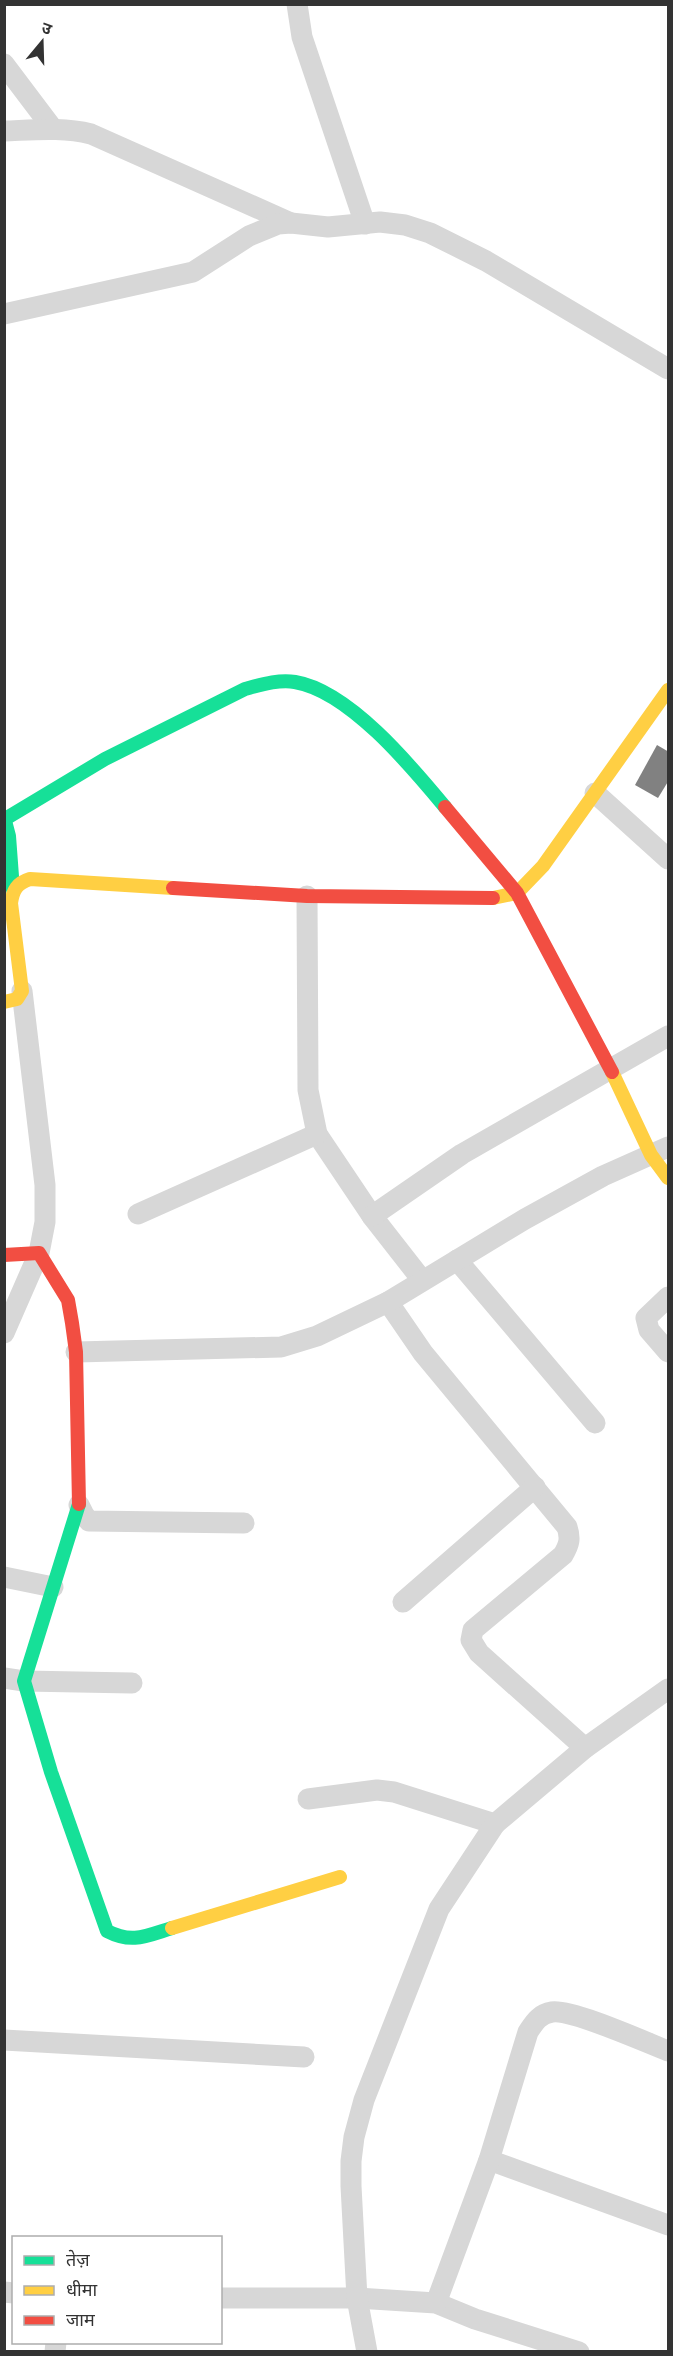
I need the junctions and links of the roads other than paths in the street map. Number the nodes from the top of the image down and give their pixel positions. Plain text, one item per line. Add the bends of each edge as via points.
1 (297, 4) edge
2 (4, 64) edge
3 (53, 129) junction
4 (4, 131) edge
5 (291, 223) junction
6 (365, 224) junction
7 (4, 314) edge
8 (669, 369) edge
9 (669, 690) edge
10 (595, 794) junction
11 (5, 818) edge
12 (669, 859) edge
13 (13, 890) junction
14 (517, 893) junction
15 (307, 896) junction
16 (13, 997) edge
17 (669, 1036) edge
18 (611, 1069) junction
19 (316, 1134) junction
20 (660, 1151) edge
21 (669, 1179) edge
22 (138, 1214) dead end
23 (372, 1216) junction
24 (39, 1254) junction
25 (4, 1255) edge
26 (457, 1260) junction
27 (422, 1280) junction
28 (669, 1298) edge
29 (388, 1302) junction
30 (4, 1333) edge
31 (76, 1352) junction
32 (669, 1352) edge
33 (595, 1424) dead end
34 (535, 1487) junction
35 (79, 1505) junction
36 (244, 1523) dead end
37 (4, 1576) edge
38 (53, 1587) junction
39 (403, 1602) dead end
40 (14, 1679) edge
41 (132, 1683) dead end
42 (669, 1689) edge
43 (585, 1748) junction
44 (308, 1799) dead end
45 (495, 1824) junction
46 (340, 1877) dead end
47 (4, 2040) edge
48 (669, 2051) edge
49 (304, 2057) dead end
50 (489, 2160) junction
51 (669, 2225) edge
52 (222, 2298) edge
53 (357, 2298) junction
54 (436, 2303) junction
55 (367, 2352) edge
56 (579, 2352) edge

1 - 6 street via 302,37
2 - 3 street
3 - 4 street
3 - 5 street via 74,130 109,140
5 - 6 street via 328,227
5 - 7 street via 249,236 193,272
6 - 8 street via 405,225 430,233 486,261
9 - 10 street
10 - 12 street
10 - 14 street via 543,867
11 - 13 street
11 - 14 street via 105,759 245,689 266,682 292,681 315,687 349,708 392,746
13 - 15 street via 30,879
13 - 16 street
14 - 15 street via 488,898
14 - 18 street
15 - 19 street via 308,1090
16 - 24 street via 45,1185 45,1222
17 - 18 street
18 - 20 street
18 - 23 street via 462,1154
19 - 22 street
19 - 23 street
20 - 21 street
20 - 26 street via 603,1176
23 - 27 street
24 - 25 street
24 - 30 street
24 - 31 street via 68,1300
26 - 27 street
26 - 33 street
27 - 29 street
28 - 32 street via 645,1318 649,1329
29 - 31 street via 317,1336 281,1347
29 - 34 street via 423,1353
31 - 35 street
34 - 39 street
34 - 43 street via 567,1527 569,1545 563,1555 473,1630 471,1640 479,1653
35 - 36 street via 89,1521
35 - 38 street
37 - 38 street
38 - 40 street
40 - 41 street
40 - 46 street via 107,1931 114,1937 139,1938
42 - 43 street
43 - 45 street
44 - 45 street via 377,1790 394,1792
45 - 53 street via 438,1909 364,2100 351,2161
47 - 49 street
48 - 50 street via 573,2015 552,2012 537,2018 528,2032
50 - 51 street
50 - 54 street
52 - 53 street
53 - 54 street
53 - 55 street
54 - 56 street

